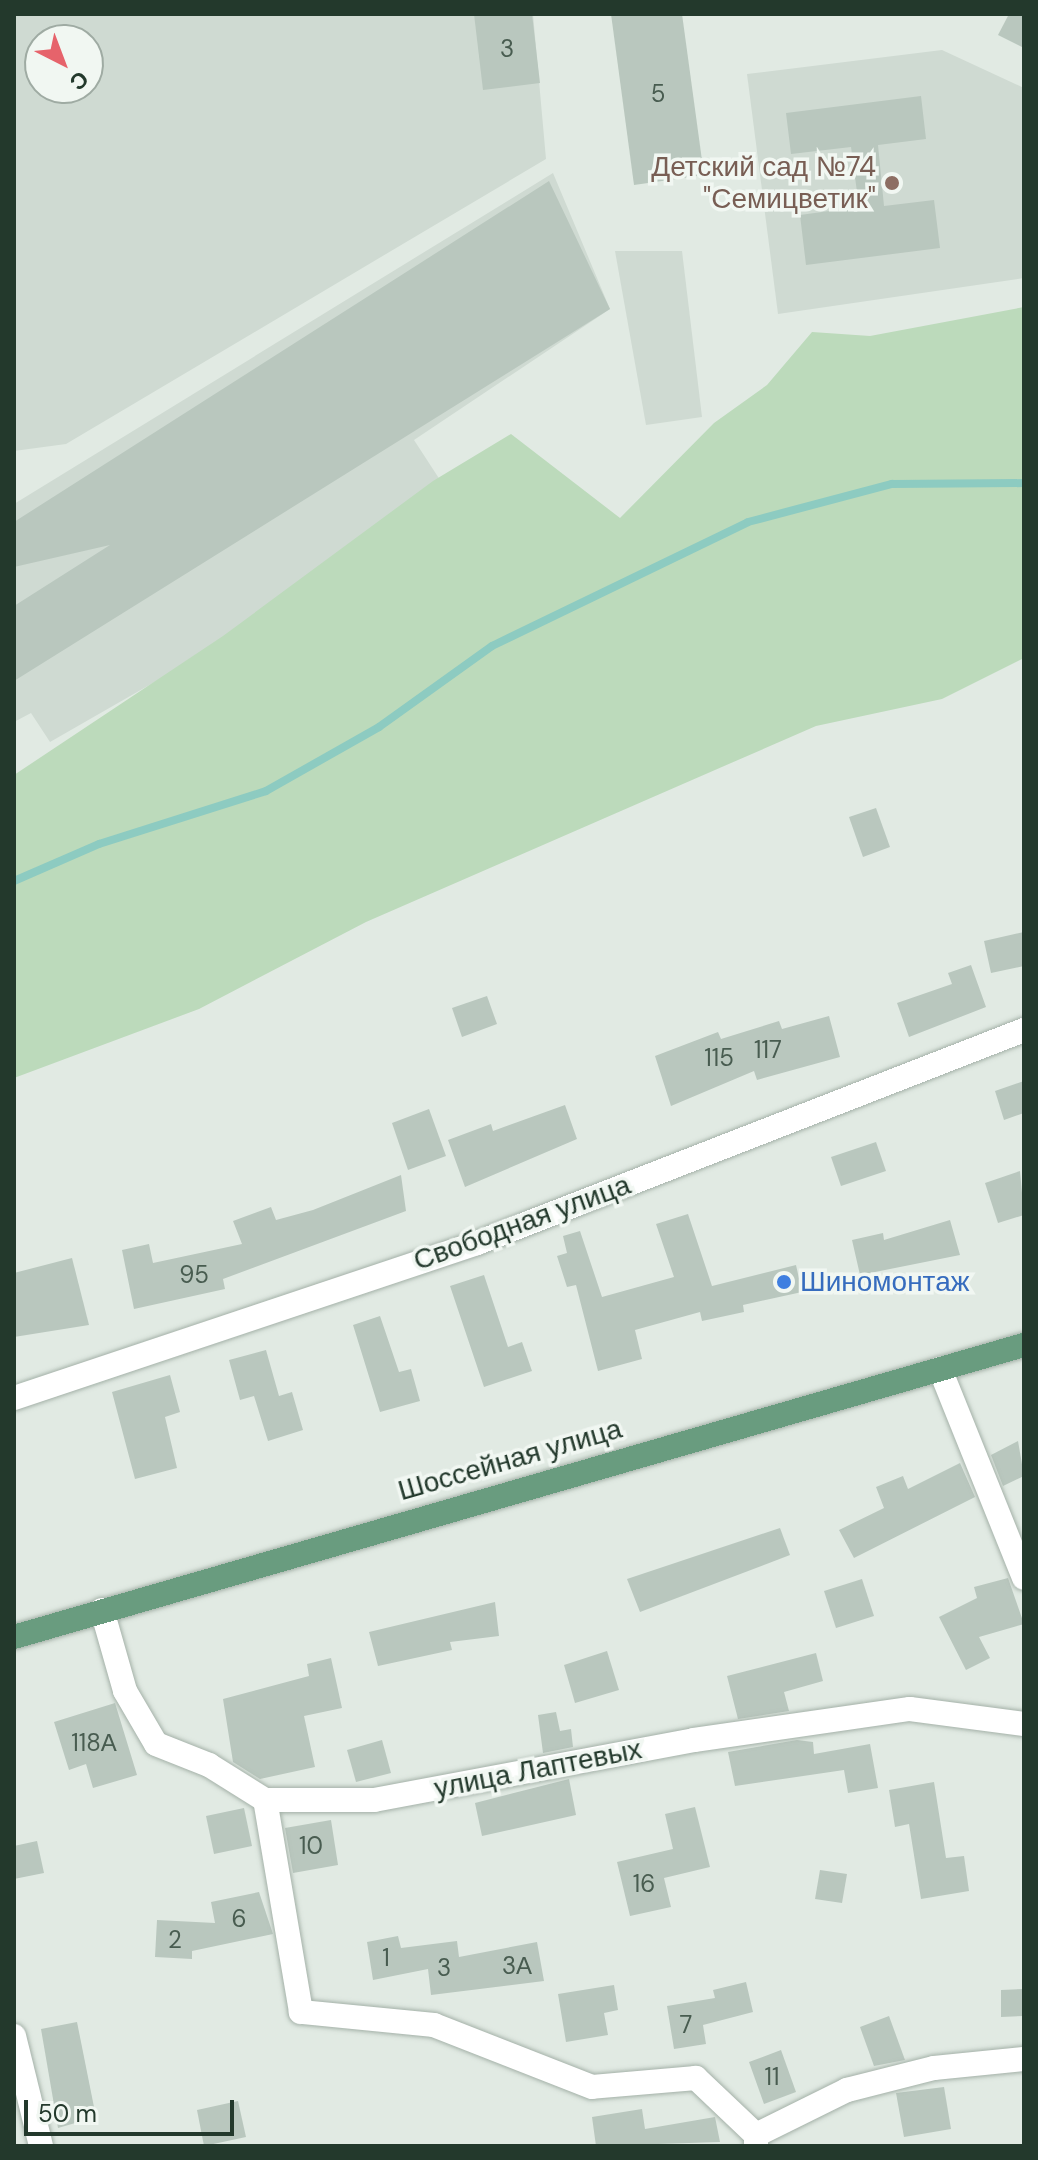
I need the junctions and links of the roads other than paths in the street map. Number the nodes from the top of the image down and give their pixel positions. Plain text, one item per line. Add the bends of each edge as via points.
1 (1024, 1030) edge
2 (1024, 1345) edge
3 (940, 1369) junction
4 (14, 1398) edge
5 (1024, 1578) edge
6 (102, 1610) junction
7 (14, 1637) edge
8 (1024, 1724) edge
9 (265, 1800) junction
10 (14, 2036) edge
11 (1024, 2059) edge
12 (756, 2141) edge
13 (41, 2146) edge

1 - 4 street, Свободная улица via 477,1243
2 - 3 main road, Шоссейная улица
3 - 5 street
3 - 6 main road, Шоссейная улица
6 - 7 main road, Шоссейная улица
6 - 9 street via 125,1691 156,1744 209,1765
8 - 9 street, улица Лаптевых via 910,1709 694,1740 374,1800
9 - 12 street via 301,2012 434,2025 592,2087 696,2078
10 - 13 street
11 - 12 street via 934,2068 847,2090

